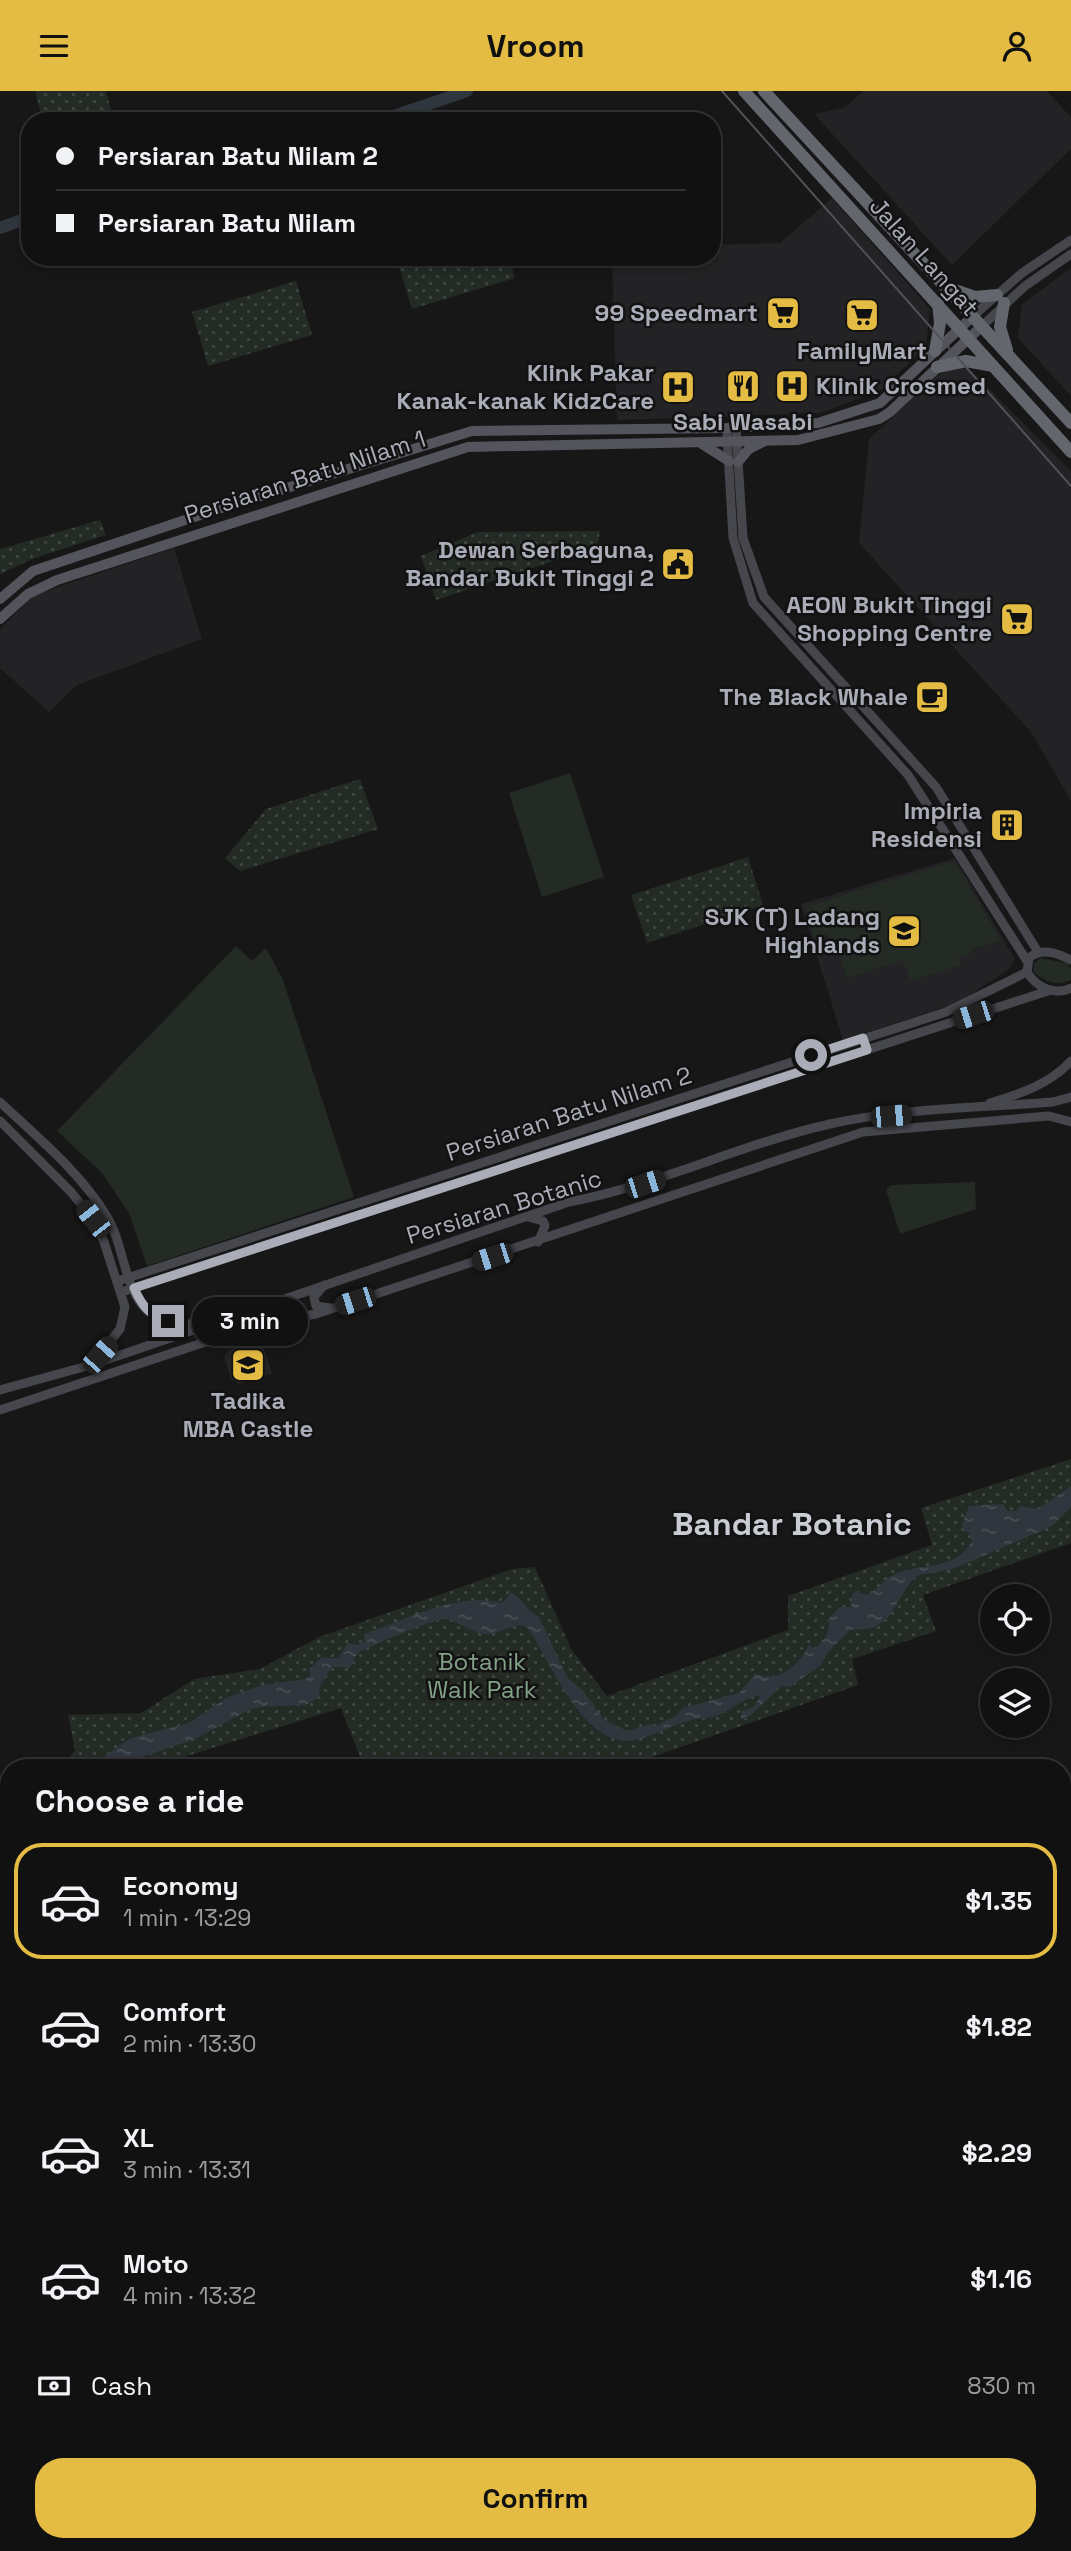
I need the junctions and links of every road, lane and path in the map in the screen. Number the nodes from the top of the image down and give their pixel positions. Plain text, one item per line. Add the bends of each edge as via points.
1 (744, 91) edge
2 (764, 91) edge
3 (1071, 240) edge
4 (1071, 254) edge
5 (943, 285) junction
6 (1000, 299) junction
7 (938, 303) junction
8 (976, 322) junction
9 (964, 333) junction
10 (935, 351) junction
11 (1012, 360) junction
12 (993, 366) junction
13 (937, 367) junction
14 (1071, 423) edge
15 (731, 428) junction
16 (766, 440) junction
17 (732, 441) junction
18 (698, 442) junction
19 (1071, 452) edge
20 (734, 462) junction
21 (235, 522) junction
22 (155, 532) junction
23 (83, 570) junction
24 (0, 599) edge
25 (0, 619) edge
26 (1038, 952) junction
27 (1071, 960) edge
28 (1027, 961) junction
29 (1027, 972) junction
30 (1051, 990) junction
31 (1069, 992) edge
32 (863, 1038) junction
33 (867, 1050) junction
34 (1071, 1061) edge
35 (1071, 1097) edge
36 (0, 1102) edge
37 (968, 1109) junction
38 (0, 1121) edge
39 (1071, 1122) edge
40 (528, 1217) junction
41 (538, 1242) junction
42 (131, 1277) junction
43 (118, 1282) junction
44 (325, 1283) junction
45 (134, 1288) junction
46 (122, 1292) junction
47 (332, 1308) junction
48 (208, 1324) junction
49 (91, 1365) junction
50 (0, 1390) edge
51 (0, 1410) edge

1 - 7 highway, Jalan Langat
2 - 5 highway, Jalan Langat
3 - 6 main road
4 - 6 main road
5 - 6 highway via 975,297
5 - 8 highway, Jalan Langat
6 - 8 main road
6 - 11 highway via 1000,327
7 - 9 highway, Jalan Langat
7 - 10 highway
8 - 9 main road, Persiaran Batu Nilam 1
8 - 11 highway, Jalan Langat
9 - 10 main road, Persiaran Batu Nilam 1
9 - 12 highway, Jalan Langat
9 - 13 main road, Persiaran Batu Nilam 1
10 - 15 main road, Persiaran Batu Nilam 1 via 889,396 873,405 805,425
11 - 14 highway, Jalan Langat
12 - 13 highway via 966,361
12 - 19 highway, Jalan Langat
13 - 16 main road, Persiaran Batu Nilam 1 via 879,419 814,438
15 - 17 main road
15 - 22 main road, Persiaran Batu Nilam 1 via 472,431
16 - 17 main road, Persiaran Batu Nilam 1
16 - 20 main road
17 - 18 main road, Persiaran Batu Nilam 1
17 - 20 main road
18 - 20 main road
18 - 21 main road, Persiaran Batu Nilam 1 via 468,447
20 - 26 main road via 743,538 764,597 936,787
20 - 28 main road via 733,538 753,603 908,775
21 - 22 main road via 171,536
21 - 23 main road, Persiaran Batu Nilam 1
22 - 23 main road via 139,548
22 - 24 main road, Persiaran Batu Nilam 1 via 33,571
23 - 25 main road, Persiaran Batu Nilam 1 via 35,589
26 - 27 main road
26 - 28 main road
28 - 29 main road
29 - 30 main road
29 - 32 main road, Persiaran Batu Nilam 2 via 969,1003
30 - 31 main road
30 - 33 main road, Persiaran Batu Nilam 2
32 - 33 main road
32 - 42 main road, Persiaran Batu Nilam 2
33 - 45 main road, Persiaran Batu Nilam 2
34 - 37 main road via 1060,1073 1031,1089
35 - 37 main road, Persiaran Botanic
36 - 42 main road via 97,1202 116,1234
37 - 40 main road, Persiaran Botanic via 828,1124
38 - 43 main road via 93,1219
39 - 41 main road, Persiaran Botanic via 1049,1116 863,1132
40 - 41 main road via 543,1221
40 - 44 main road, Persiaran Botanic
41 - 47 main road, Persiaran Botanic
42 - 43 main road, Persiaran Batu Nilam 2
42 - 45 main road
43 - 46 main road
44 - 47 main road via 314,1301 316,1306
44 - 48 main road, Persiaran Botanic
45 - 46 main road, Persiaran Batu Nilam 2
45 - 48 main road via 143,1305 160,1319
46 - 49 main road via 122,1323
47 - 51 main road, Persiaran Botanic via 260,1324
48 - 49 main road, Persiaran Botanic
49 - 50 main road, Persiaran Botanic

